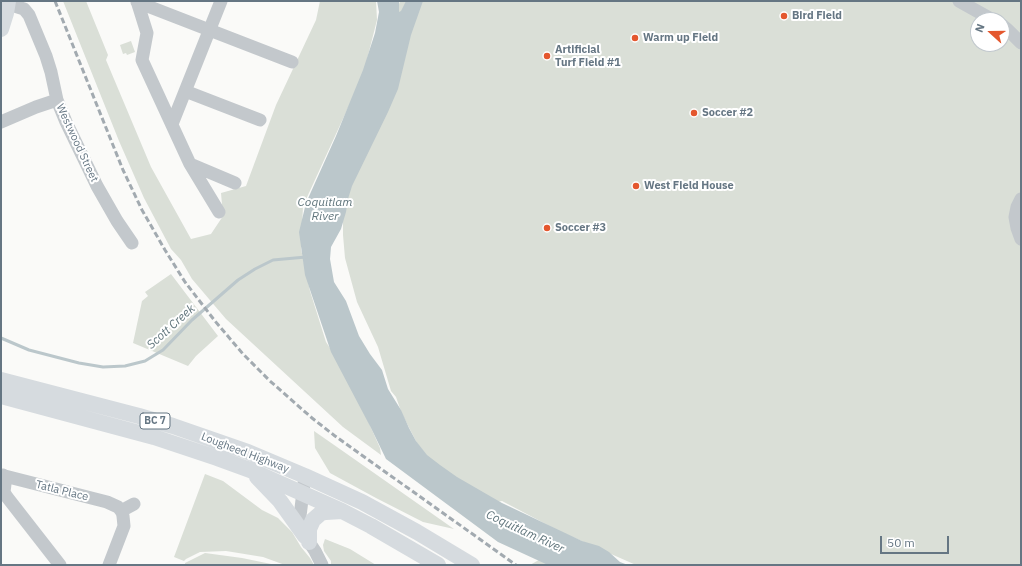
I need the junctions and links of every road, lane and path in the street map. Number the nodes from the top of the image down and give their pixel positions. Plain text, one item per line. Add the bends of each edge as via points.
1 (221, 1) edge
2 (959, 1) edge
3 (142, 2) edge
4 (8, 3) edge
5 (979, 12) edge
6 (1, 29) edge
7 (210, 30) junction
8 (1010, 32) edge
9 (1021, 43) edge
10 (292, 62) dead end
11 (185, 91) junction
12 (57, 100) junction
13 (260, 120) dead end
14 (1, 122) edge
15 (172, 124) junction
16 (190, 164) junction
17 (235, 183) dead end
18 (1021, 199) edge
19 (219, 212) dead end
20 (1021, 239) edge
21 (132, 243) dead end
22 (1, 380) edge
23 (1, 396) edge
24 (250, 470) junction
25 (2, 475) edge
26 (305, 476) junction
27 (303, 493) junction
28 (134, 504) dead end
29 (121, 511) junction
30 (342, 511) junction
31 (307, 539) junction
32 (60, 565) edge
33 (109, 565) edge
34 (322, 565) edge
35 (438, 565) edge
36 (472, 565) edge

1 - 7 street
2 - 5 street
3 - 7 street
3 - 15 street via 147,33 142,60
4 - 6 main road, Westwood Street
4 - 12 street, Westwood Street via 24,9 29,15 46,56
7 - 10 street
7 - 11 street
8 - 9 street
11 - 13 street
11 - 15 street
12 - 14 street via 36,106
12 - 21 street, Westwood Street via 97,186
15 - 16 street
16 - 17 street
16 - 19 street
18 - 20 street via 1015,217
22 - 26 main road, Lougheed Highway / BC 7 via 173,426 248,452
23 - 24 main road, Lougheed Highway / BC 7 via 154,437
24 - 27 main road, Lougheed Highway / BC 7
24 - 31 main road via 280,501
25 - 29 street, Tatla Place via 111,503
25 - 32 street via 7,497
26 - 27 street
26 - 36 main road, Lougheed Highway / BC 7 via 386,515
27 - 30 main road, Lougheed Highway / BC 7
27 - 31 street via 300,520
28 - 29 street
29 - 33 street via 124,528
30 - 31 main road via 326,512 317,516 311,522
30 - 35 main road, Lougheed Highway / BC 7
31 - 34 street

